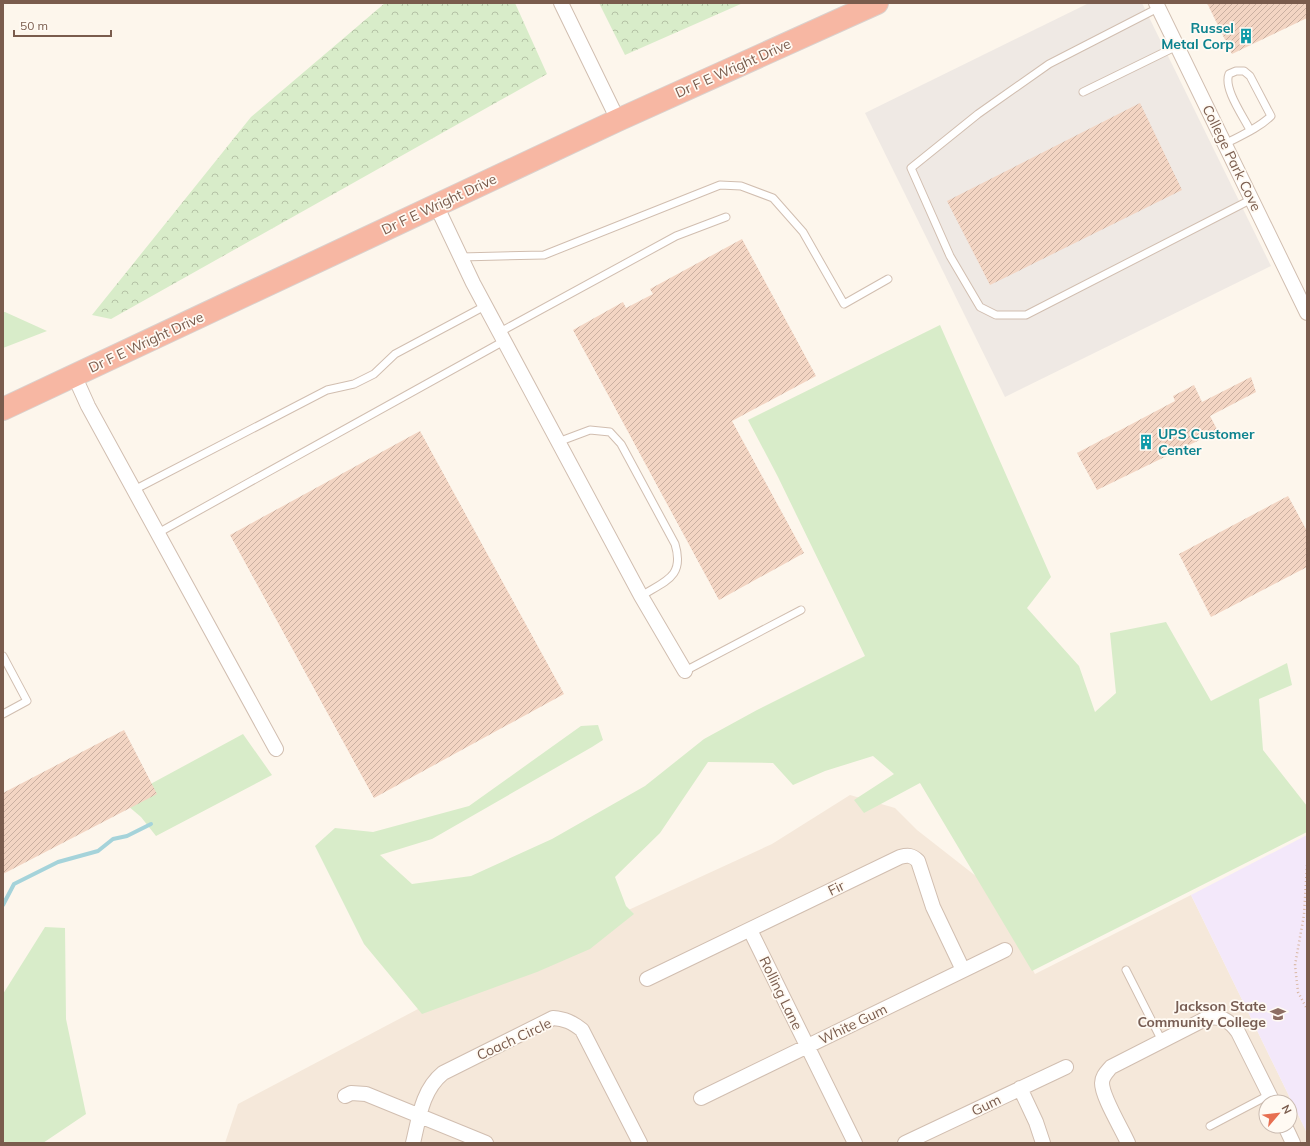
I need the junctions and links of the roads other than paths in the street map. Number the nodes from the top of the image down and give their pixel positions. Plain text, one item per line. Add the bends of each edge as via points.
1 (561, 3) edge
2 (877, 3) edge
3 (1157, 6) edge
4 (1177, 46) junction
5 (1083, 92) dead end
6 (618, 120) junction
7 (1250, 130) junction
8 (1225, 144) junction
9 (1252, 198) junction
10 (436, 205) junction
11 (726, 217) dead end
12 (461, 257) junction
13 (888, 279) dead end
14 (485, 306) junction
15 (1307, 313) edge
16 (502, 336) junction
17 (74, 375) junction
18 (3, 409) edge
19 (558, 442) junction
20 (134, 490) junction
21 (158, 533) junction
22 (641, 596) junction
23 (801, 610) dead end
24 (3, 656) edge
25 (685, 671) joint
26 (3, 714) edge
27 (276, 748) dead end
28 (750, 930) junction
29 (1005, 950) dead end
30 (963, 970) junction
31 (1126, 970) dead end
32 (647, 979) dead end
33 (1162, 1041) junction
34 (807, 1046) junction
35 (1066, 1066) dead end
36 (1020, 1088) junction
37 (1269, 1094) edge
38 (345, 1096) dead end
39 (701, 1098) dead end
40 (1258, 1104) edge
41 (420, 1117) junction
42 (1210, 1126) dead end
43 (413, 1143) edge
44 (486, 1143) edge
45 (640, 1143) edge
46 (855, 1143) edge
47 (906, 1143) edge
48 (1042, 1143) edge
49 (1128, 1143) edge

1 - 6 street
2 - 6 highway, Dr F E Wright Drive
3 - 4 street, College Park Cove
3 - 9 lane via 1049,64 978,114 911,168 950,256 980,306 996,315 1026,315
4 - 5 lane
4 - 8 street, College Park Cove
6 - 10 highway, Dr F E Wright Drive
7 - 7 lane via 1271,116 1250,76 1244,71 1236,71 1229,74 1227,80
7 - 8 lane
8 - 9 street, College Park Cove
9 - 15 street, College Park Cove
10 - 12 street
10 - 17 highway, Dr F E Wright Drive
11 - 16 lane via 676,236
12 - 13 lane via 544,255 720,185 741,186 773,198 802,232 844,304
12 - 14 street
14 - 16 street
14 - 20 lane via 395,354 374,374 354,384 327,390
16 - 19 street
16 - 21 lane
17 - 18 highway, Dr F E Wright Drive
17 - 20 street
19 - 22 street
19 - 22 lane via 590,430 610,432 621,444 657,510 675,544 679,557 677,568 669,579
20 - 21 street
21 - 27 street
22 - 25 street
23 - 25 lane
24 - 26 lane via 27,701
28 - 30 street, Fir via 908,855 918,861 933,907
28 - 32 street, Fir
28 - 34 street, Rolling Lane
29 - 30 street, White Gum
30 - 34 street, White Gum
31 - 33 lane
33 - 37 street via 1207,1018 1218,1016 1232,1024 1238,1032
33 - 49 street via 1111,1067 1104,1074 1104,1092
34 - 39 street, White Gum
34 - 46 street, Rolling Lane
35 - 36 street, Gum
36 - 47 street, Gum
36 - 48 street via 1036,1122
38 - 41 street via 351,1093 366,1094
40 - 42 lane
41 - 43 street, Coach Circle
41 - 44 street
41 - 45 street, Coach Circle via 427,1090 433,1080 443,1073 541,1023 553,1018 564,1019 582,1030 590,1042

